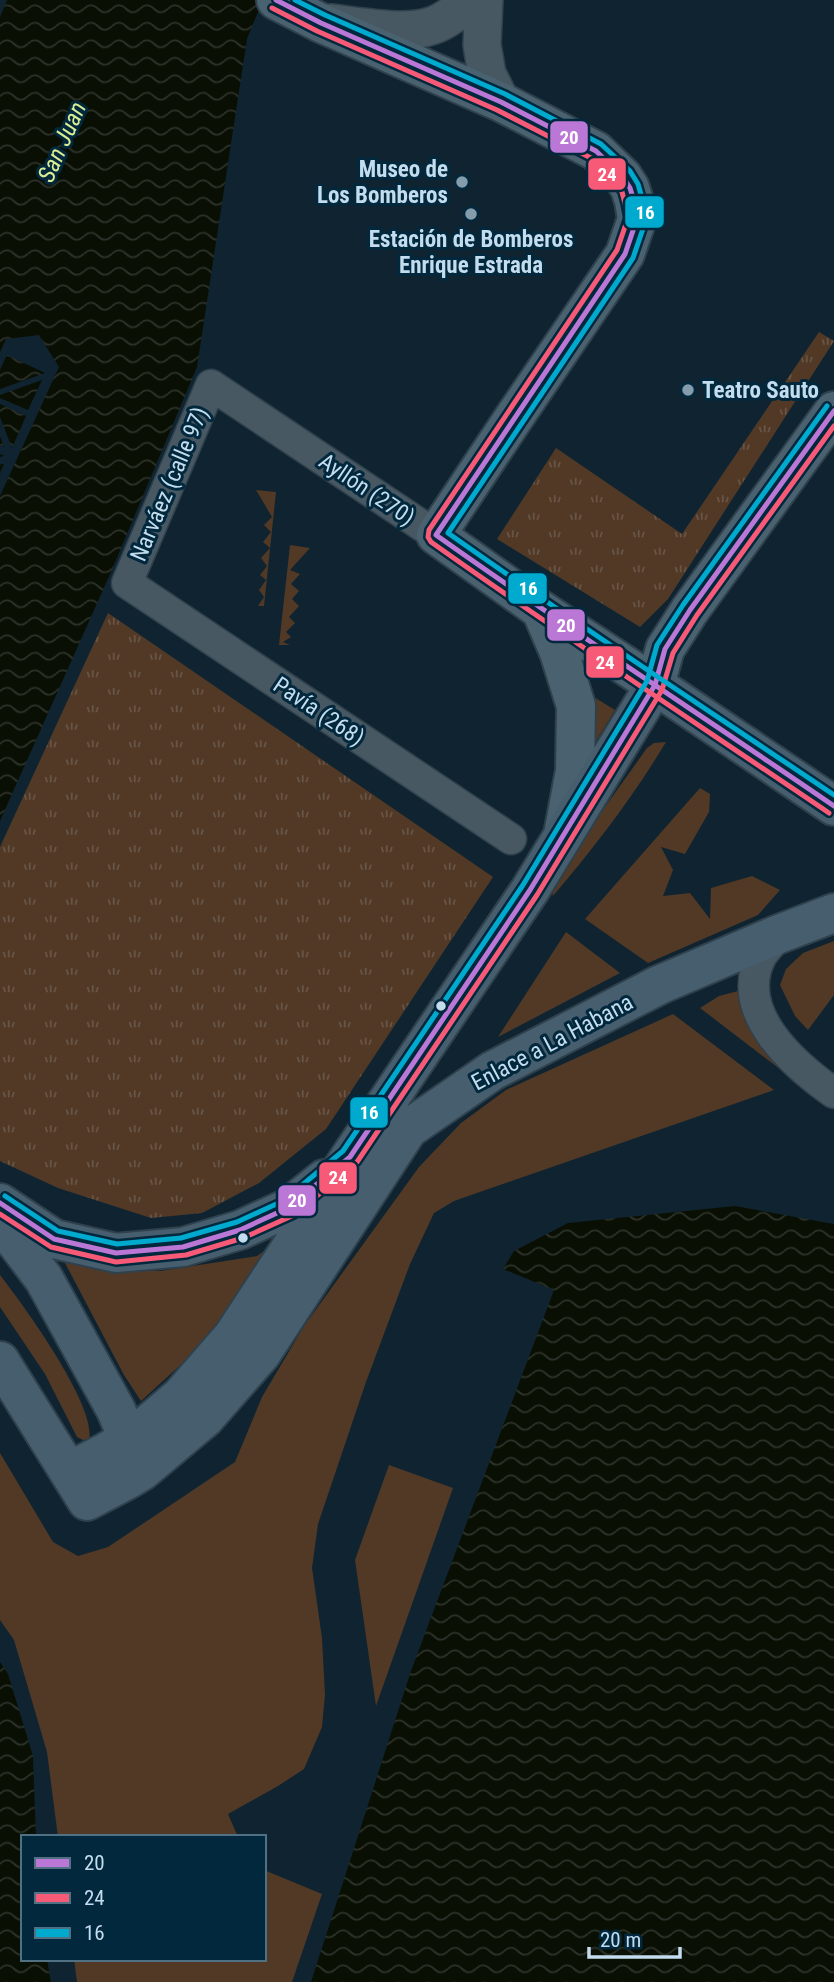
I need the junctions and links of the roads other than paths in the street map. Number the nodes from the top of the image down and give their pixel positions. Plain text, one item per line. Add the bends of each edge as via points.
1 (276, 0) edge
2 (471, 0) edge
3 (484, 0) edge
4 (321, 23) junction
5 (501, 102) junction
6 (211, 385) joint
7 (834, 411) edge
8 (436, 535) junction
9 (127, 583) joint
10 (541, 610) junction
11 (655, 685) junction
12 (834, 806) edge
13 (563, 836) junction
14 (511, 839) dead end
15 (834, 913) edge
16 (779, 934) junction
17 (834, 1093) edge
18 (350, 1157) junction
19 (0, 1203) edge
20 (0, 1221) edge
21 (0, 1361) edge
22 (135, 1455) junction

1 - 4 main road
2 - 4 street via 429,27 401,30
3 - 5 street via 482,46 487,74
4 - 5 main road
5 - 8 main road via 596,151 630,188 637,219 625,254
6 - 8 street, Ayllón (270)
6 - 9 street, Narváez (calle 97)
7 - 11 main road via 690,610 665,649
8 - 10 main road, Ayllón (270)
9 - 14 street, Pavía (268)
10 - 11 main road, Ayllón (270)
10 - 13 main road via 576,706 575,771
11 - 12 highway, Ayllón (270)
11 - 13 highway
13 - 18 highway
15 - 16 highway, Enlace a La Habana
16 - 17 street via 762,956 755,978 760,1015 771,1036 808,1075
16 - 22 highway, Enlace a La Habana via 659,985 492,1071 408,1129 261,1354 205,1418
18 - 19 highway via 288,1208 240,1230 183,1247 116,1253 54,1239
18 - 22 highway via 233,1336
20 - 22 highway via 44,1279 116,1410
21 - 22 highway via 78,1486

